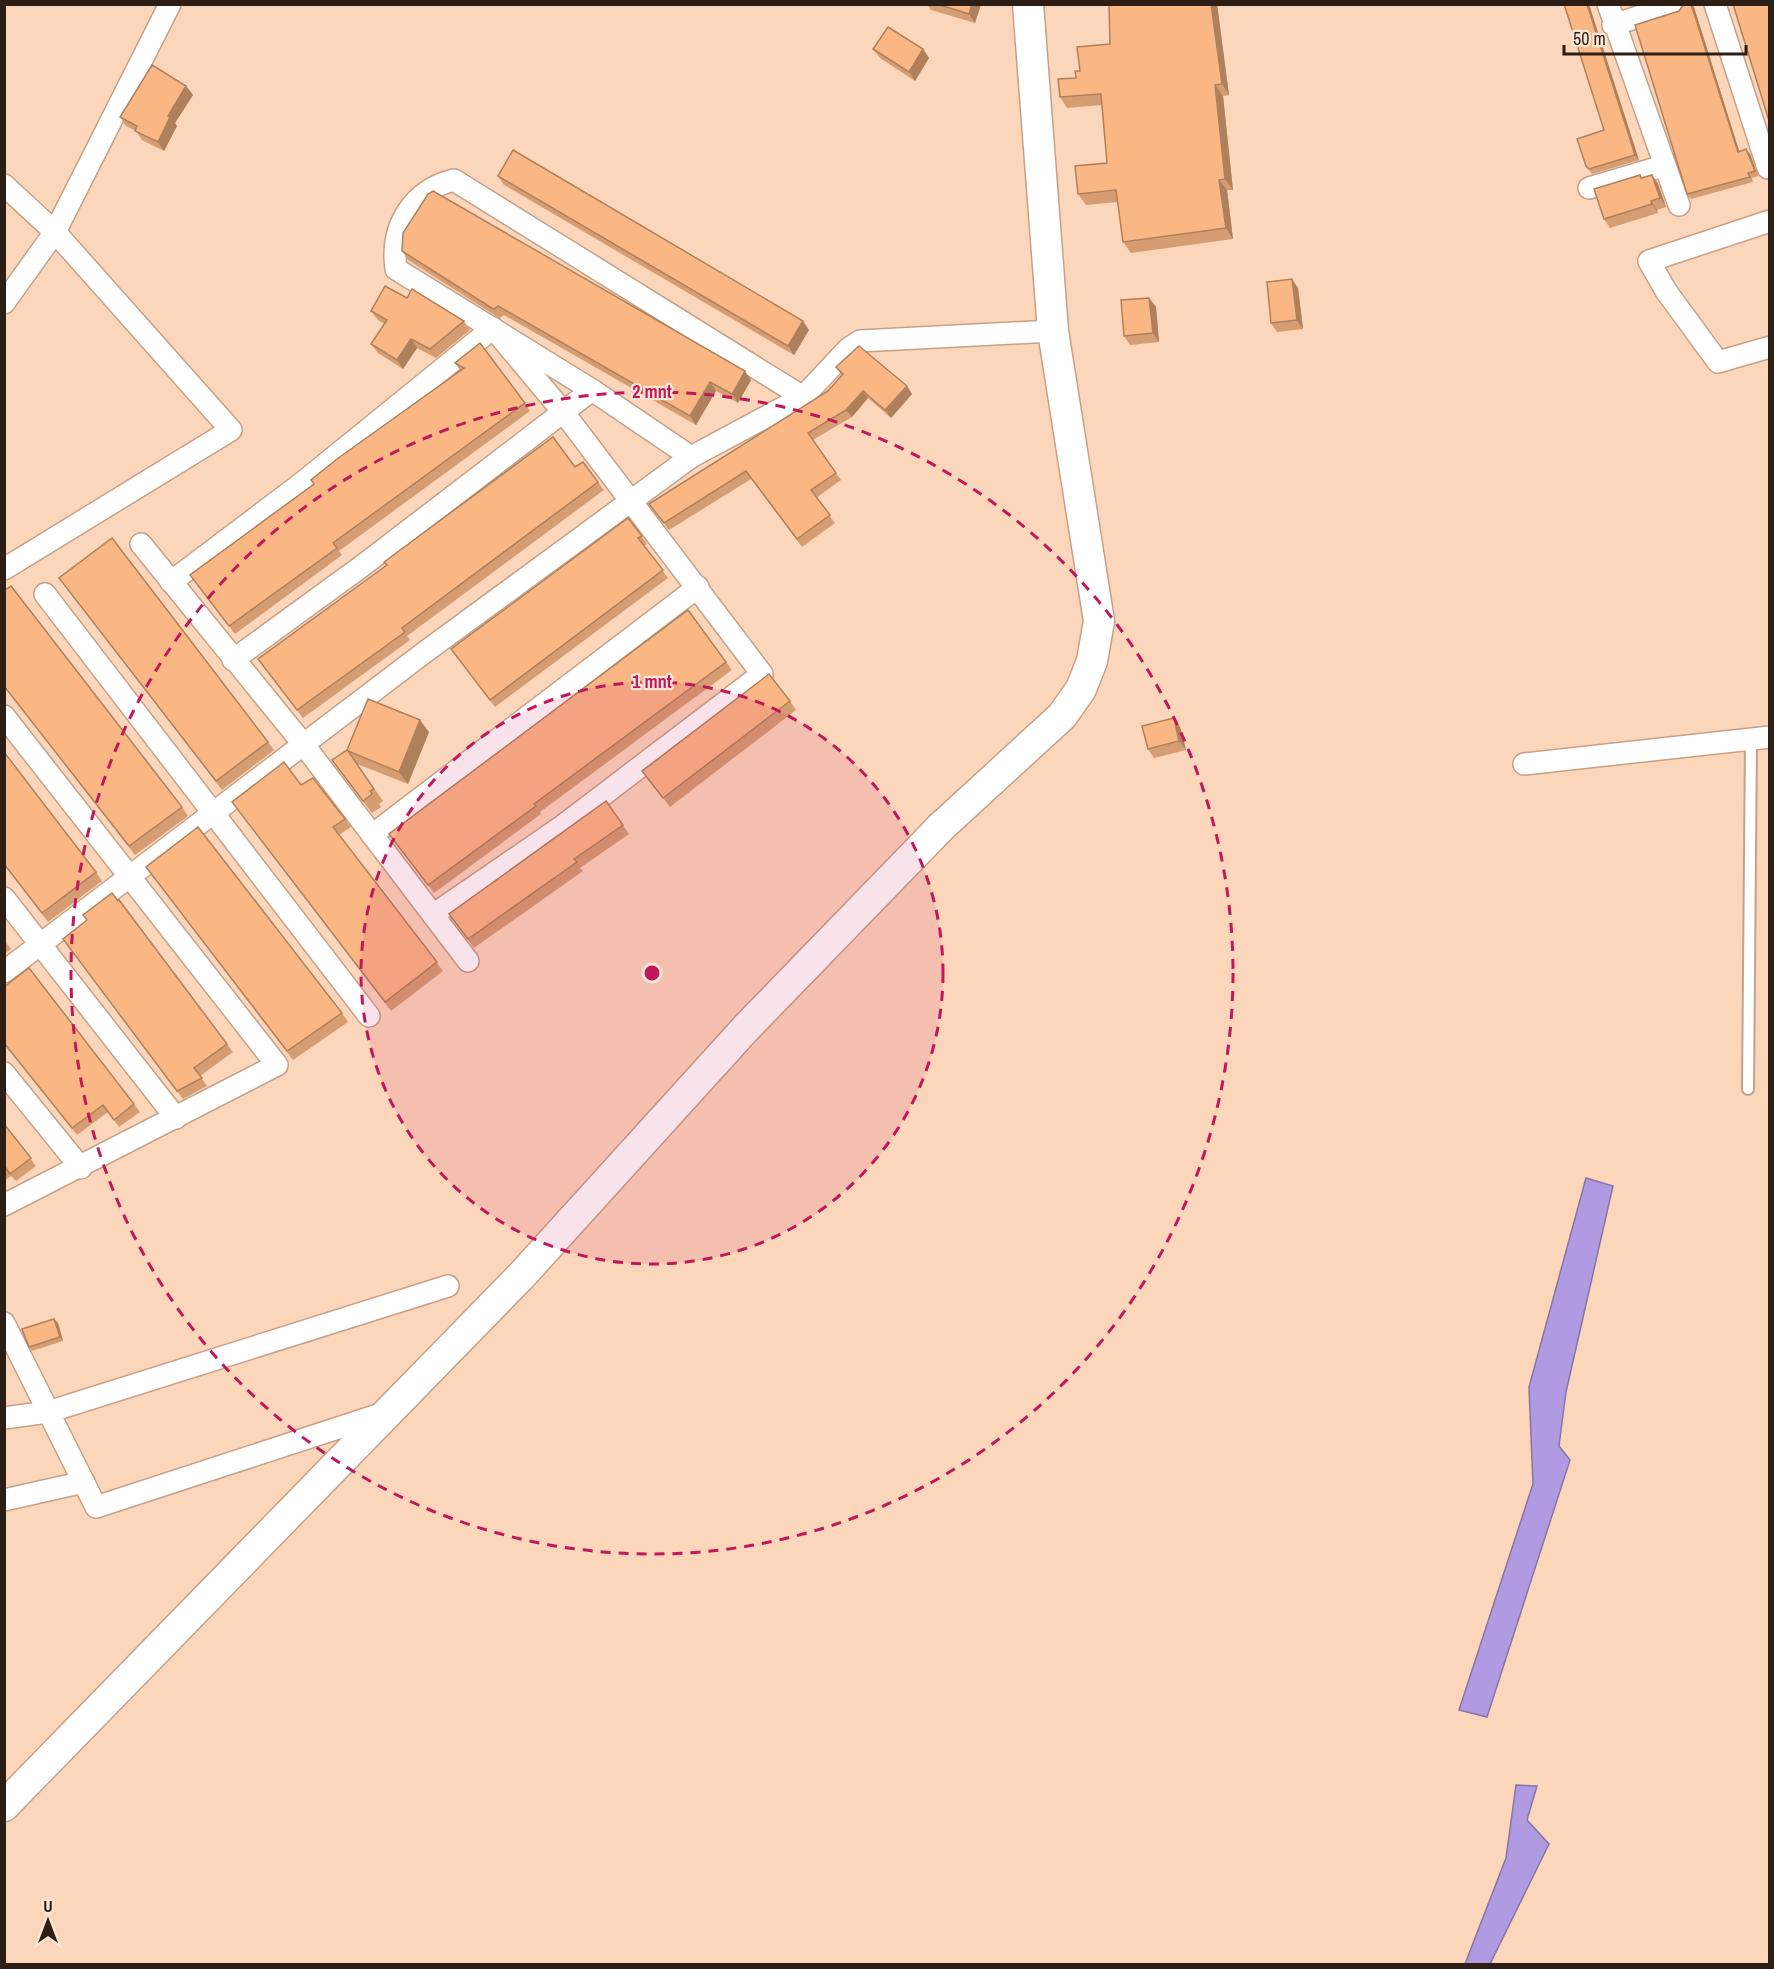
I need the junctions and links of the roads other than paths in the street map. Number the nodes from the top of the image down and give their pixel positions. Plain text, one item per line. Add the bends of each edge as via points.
1 (170, 4) edge
2 (1028, 4) edge
3 (1678, 4) edge
4 (1715, 4) edge
5 (1610, 15) edge
6 (1663, 166) junction
7 (1768, 168) edge
8 (4, 185) edge
9 (1589, 188) dead end
10 (1679, 206) dead end
11 (1770, 221) edge
12 (55, 232) junction
13 (4, 303) edge
14 (493, 328) junction
15 (1053, 331) junction
16 (1770, 346) edge
17 (592, 390) junction
18 (803, 397) junction
19 (564, 413) junction
20 (691, 457) junction
21 (633, 500) junction
22 (141, 544) dead end
23 (4, 569) edge
24 (171, 582) junction
25 (698, 587) junction
26 (45, 594) dead end
27 (233, 660) junction
28 (4, 716) edge
29 (1760, 737) edge
30 (304, 745) junction
31 (1524, 764) dead end
32 (213, 813) junction
33 (372, 835) junction
34 (128, 877) junction
35 (4, 898) edge
36 (432, 915) junction
37 (39, 944) junction
38 (468, 961) dead end
39 (4, 972) edge
40 (369, 1016) dead end
41 (4, 1073) edge
42 (1748, 1089) dead end
43 (176, 1118) junction
44 (81, 1168) junction
45 (4, 1205) edge
46 (448, 1286) dead end
47 (4, 1323) edge
48 (48, 1412) junction
49 (387, 1412) junction
50 (4, 1418) edge
51 (84, 1482) junction
52 (4, 1500) edge
53 (4, 1806) edge

1 - 12 street
2 - 15 street
3 - 5 street
4 - 7 street
5 - 6 street
6 - 9 street
6 - 10 street
8 - 12 street
11 - 16 street via 1649,261 1718,362
12 - 13 street
12 - 23 street via 231,430
14 - 17 street
14 - 18 street via 396,268 396,242 403,222 417,197 435,184 454,180
14 - 19 street
14 - 24 street via 302,483
15 - 18 street via 860,341
15 - 49 street via 1099,621 1092,661 1081,689 1062,716 941,827 746,1028 522,1275
17 - 19 street
17 - 20 street
18 - 20 street
19 - 21 street
19 - 27 street
20 - 21 street
21 - 25 street
21 - 30 street
22 - 24 street
24 - 27 street
25 - 33 street
25 - 36 street via 762,674 561,827
26 - 32 street
27 - 30 street
28 - 34 street
29 - 31 street
29 - 42 lane
30 - 32 street
30 - 33 street
32 - 34 street
32 - 40 street
33 - 36 street
34 - 37 street
34 - 43 street via 277,1065
35 - 37 street
36 - 38 street
37 - 39 street
37 - 43 street
41 - 44 street
43 - 44 street
44 - 45 street
46 - 48 street
47 - 48 street
48 - 50 street
48 - 51 street
49 - 51 street via 96,1507
49 - 53 street
51 - 52 street

